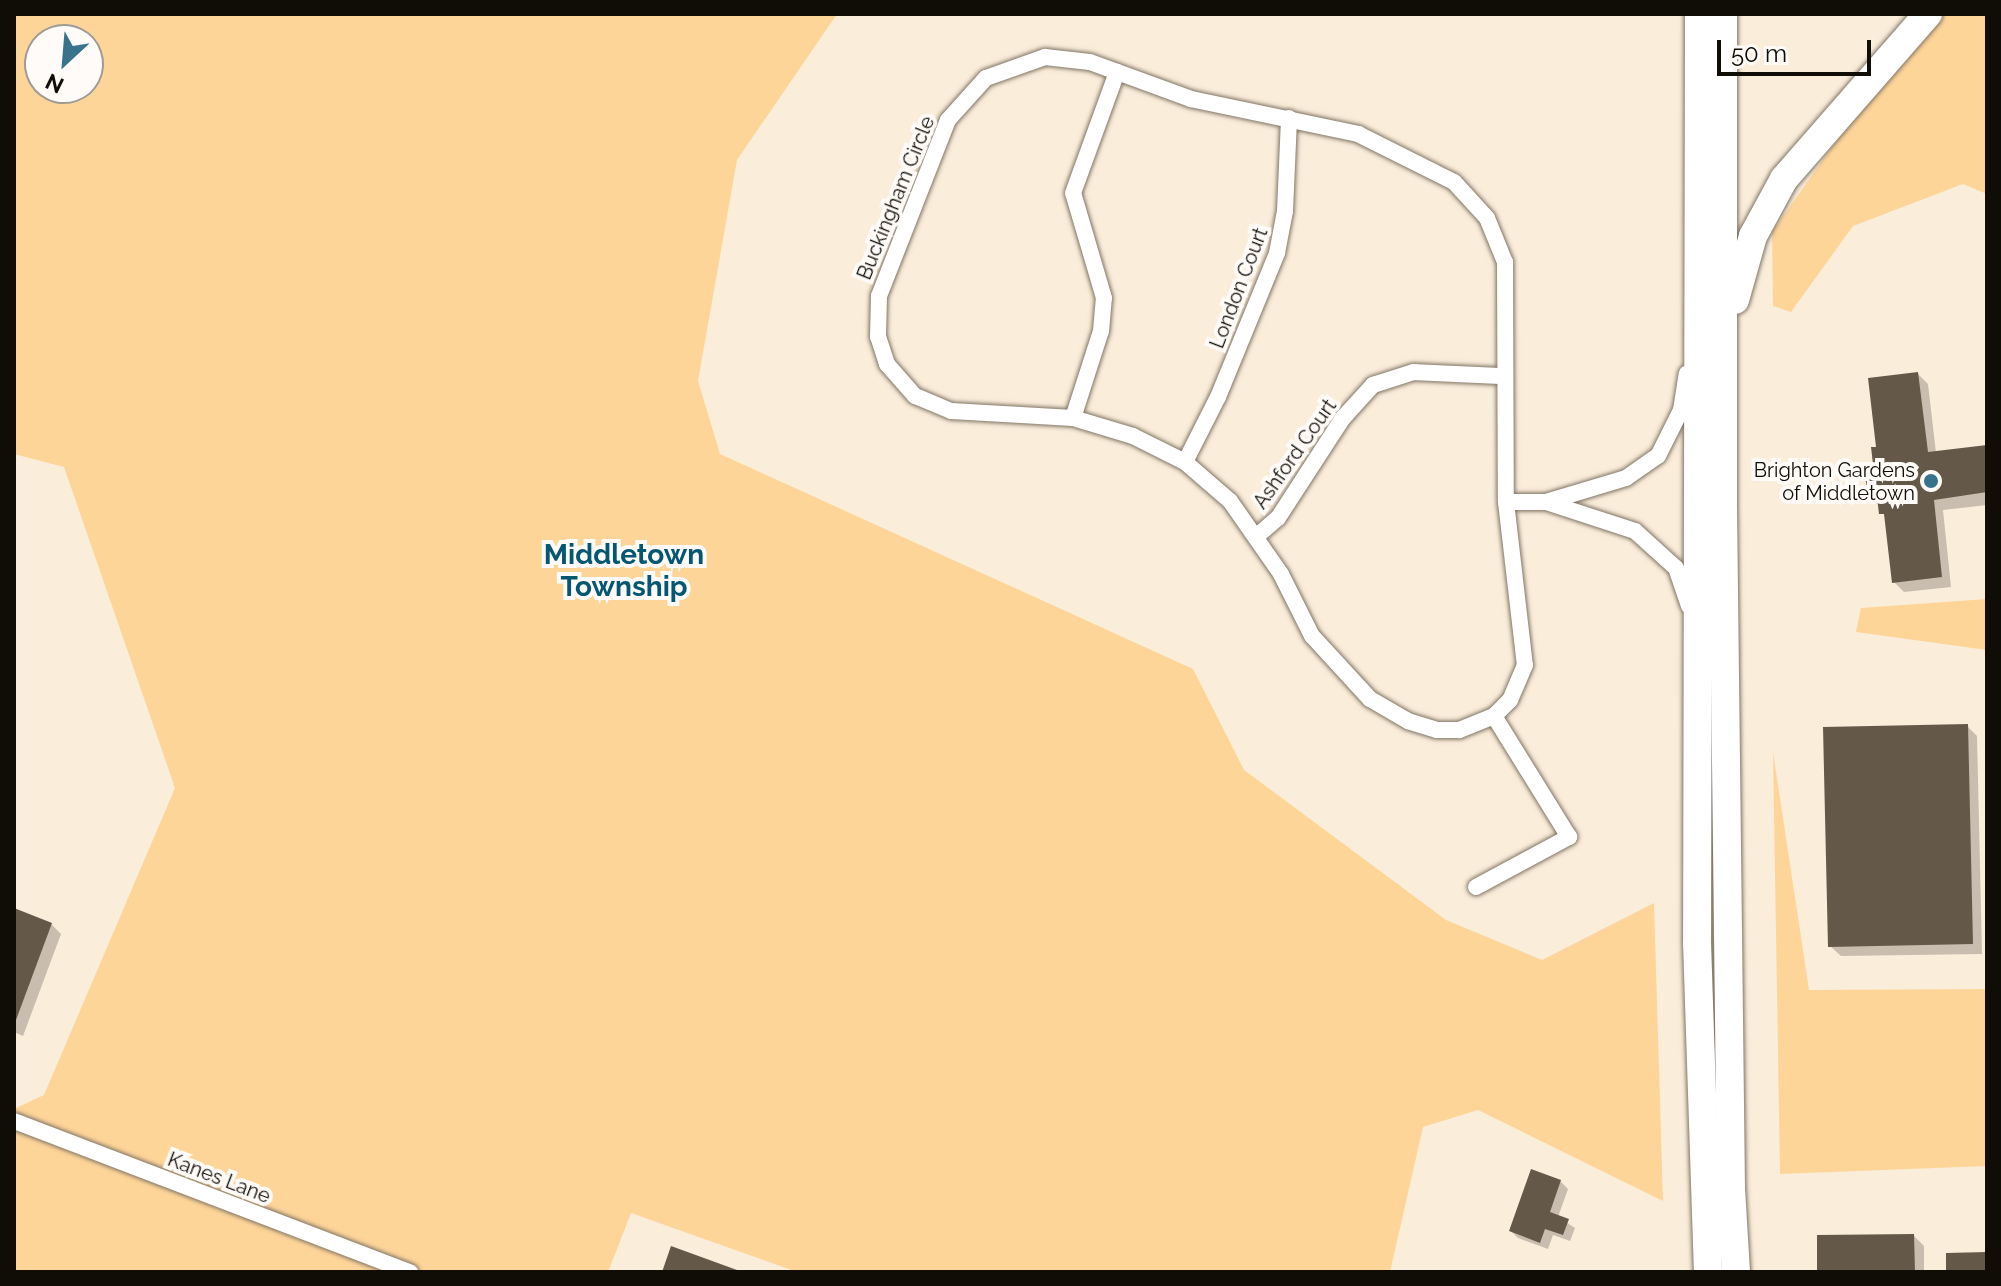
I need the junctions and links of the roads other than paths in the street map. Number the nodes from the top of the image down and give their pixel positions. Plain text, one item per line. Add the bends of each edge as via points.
1 (1699, 14) edge
2 (1723, 14) edge
3 (1928, 14) edge
4 (1117, 72) junction
5 (1289, 118) junction
6 (1697, 312) junction
7 (1724, 360) junction
8 (1503, 376) junction
9 (1073, 418) junction
10 (1185, 462) junction
11 (1506, 502) junction
12 (1546, 502) junction
13 (1257, 536) junction
14 (1698, 659) junction
15 (1494, 716) junction
16 (1476, 887) dead end
17 (14, 1121) edge
18 (410, 1272) edge
19 (1708, 1272) edge
20 (1736, 1272) edge

1 - 6 highway
2 - 7 highway
3 - 7 highway via 1818,135 1767,207 1740,277
4 - 5 street, Buckingham Circle via 1191,99
4 - 9 street via 1073,193 1104,298 1101,331
4 - 9 street, Buckingham Circle via 1090,62 1045,57 1005,69 971,91 942,132 879,296 882,351 900,383 915,396 965,413
5 - 8 street, Buckingham Circle via 1382,143 1470,195 1499,239 1505,262
5 - 10 street, London Court via 1285,211 1277,253 1218,397
6 - 12 street via 1681,410 1658,456 1626,478
6 - 14 highway
7 - 20 highway via 1729,1082
8 - 11 street, Buckingham Circle
8 - 13 street, Ashford Court via 1414,372 1373,385 1343,418 1278,518
9 - 10 street, Buckingham Circle via 1133,436
10 - 13 street, Buckingham Circle via 1230,501
11 - 12 street
11 - 15 street, Buckingham Circle via 1525,665 1510,700
12 - 14 street via 1608,519 1659,548 1685,586
13 - 15 street, Buckingham Circle via 1312,636 1370,699 1408,721 1437,730 1459,730
14 - 19 highway via 1697,942
15 - 16 street via 1569,837
17 - 18 street, Kanes Lane

